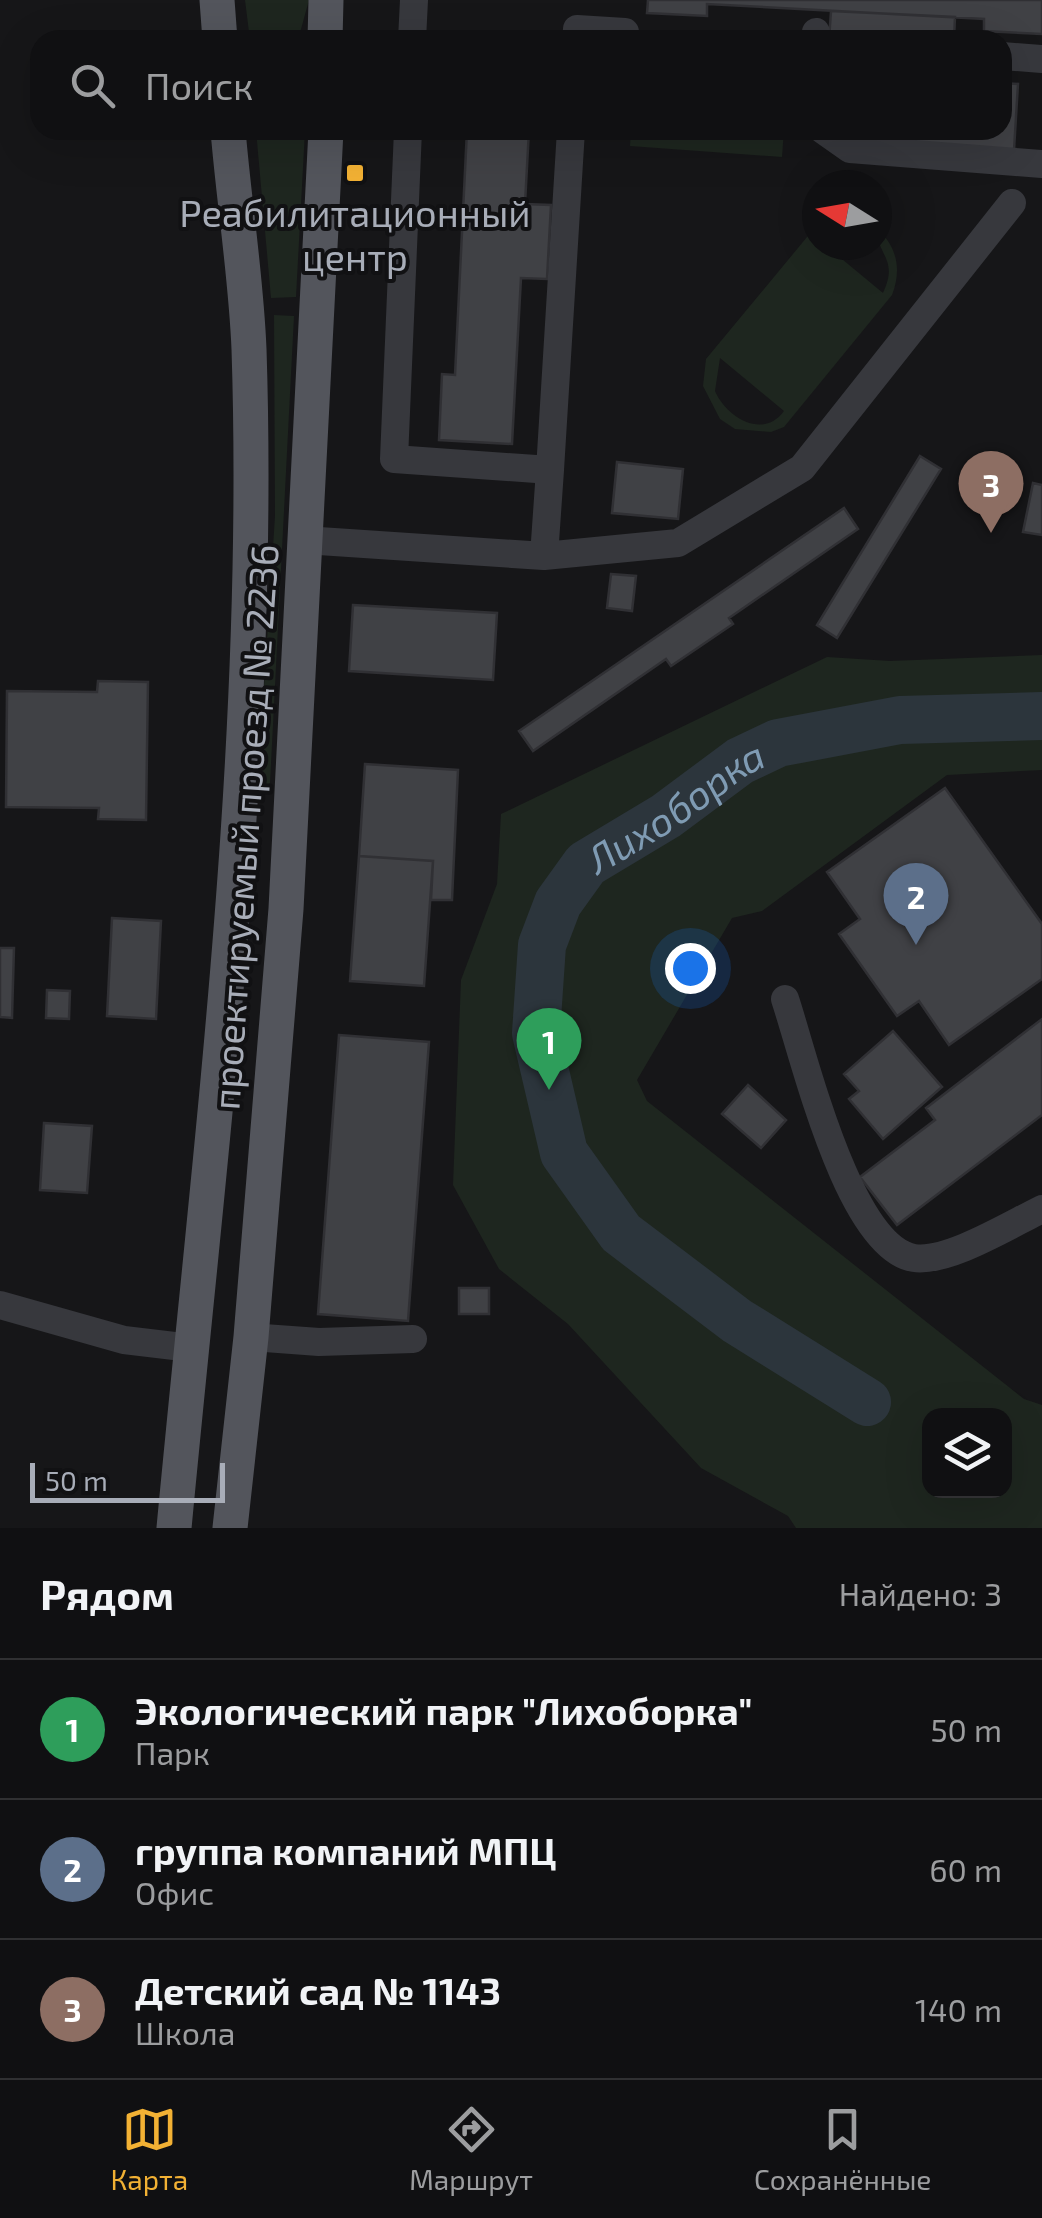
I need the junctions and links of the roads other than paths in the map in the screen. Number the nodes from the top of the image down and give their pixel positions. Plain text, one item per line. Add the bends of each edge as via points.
1 (218, 0) edge
2 (414, 0) edge
3 (220, 30) edge
4 (412, 30) edge
5 (576, 30) edge
6 (600, 30) edge
7 (1012, 57) edge
8 (1042, 59) edge
9 (229, 140) edge
10 (325, 140) edge
11 (408, 140) edge
12 (569, 140) edge
13 (837, 140) edge
14 (1042, 164) edge
15 (1012, 203) dead end
16 (550, 470) junction
17 (304, 540) junction
18 (544, 556) junction
19 (785, 999) dead end
20 (1042, 1209) edge
21 (0, 1305) edge
22 (250, 1338) junction
23 (413, 1340) dead end
24 (191, 1348) junction
25 (174, 1528) edge
26 (230, 1528) edge

1 - 3 main road
2 - 4 street
5 - 6 street
7 - 8 street
9 - 24 main road, проектируемый проезд № 2236 via 249,346 246,691 223,1042
10 - 17 main road, проектируемый проезд № 2236
11 - 16 street via 394,458
12 - 16 street
13 - 14 street via 850,149
15 - 18 street via 802,468 678,544
16 - 18 street
17 - 18 street
17 - 22 main road, проектируемый проезд № 2236 via 286,909
19 - 20 street via 846,1186 882,1239 912,1258 941,1256
21 - 24 street via 124,1340
22 - 23 street
22 - 26 main road, проектируемый проезд № 2236
24 - 25 main road, проектируемый проезд № 2236

